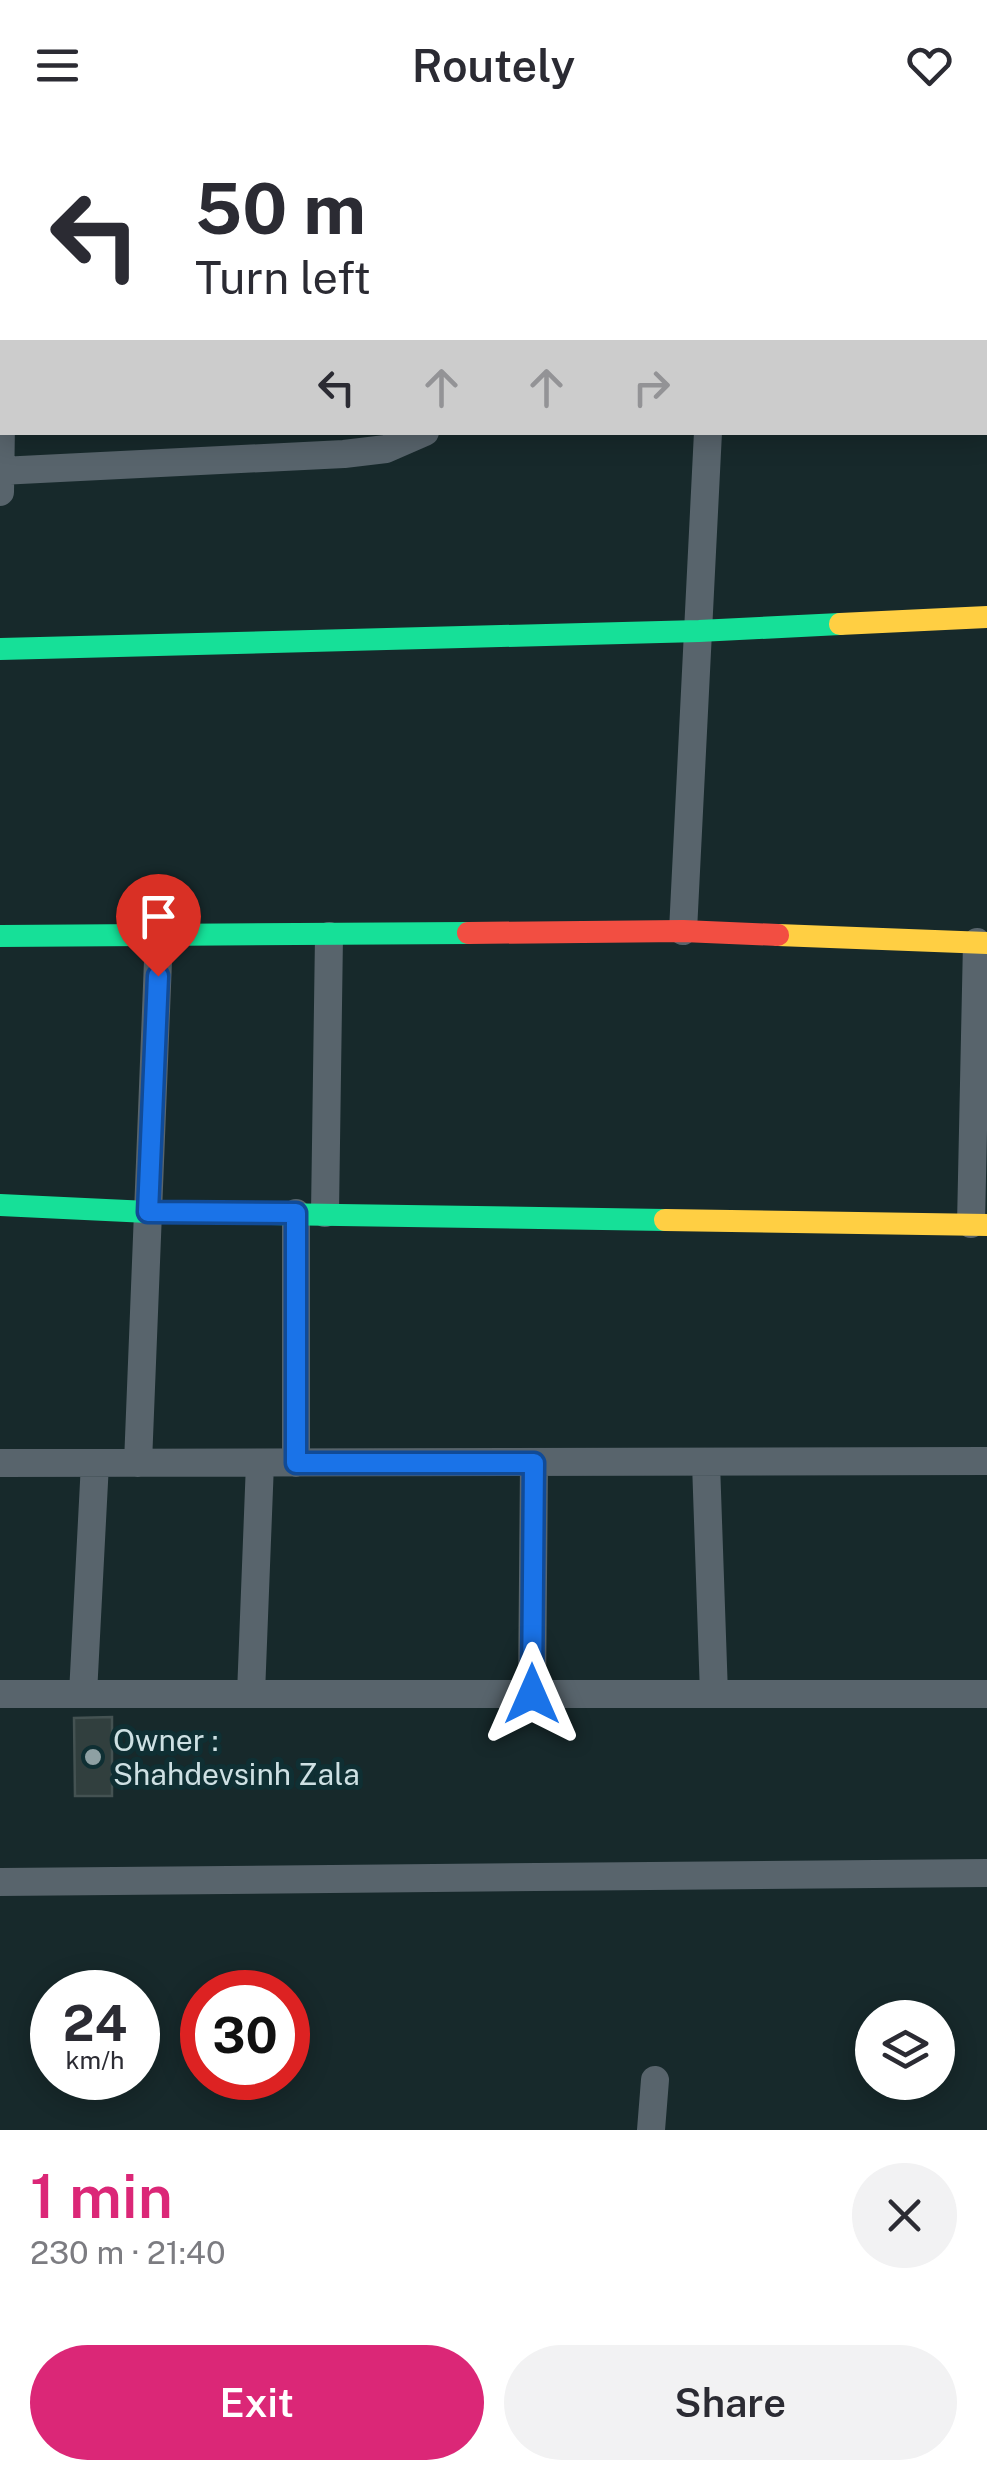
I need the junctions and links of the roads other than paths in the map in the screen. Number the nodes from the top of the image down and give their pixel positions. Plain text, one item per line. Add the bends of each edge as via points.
1 (1, 435) edge
2 (418, 435) edge
3 (708, 435) edge
4 (0, 471) edge
5 (0, 492) edge
6 (987, 615) edge
7 (699, 631) junction
8 (0, 650) edge
9 (683, 931) junction
10 (0, 936) edge
11 (159, 936) junction
12 (330, 936) junction
13 (982, 942) edge
14 (0, 1205) edge
15 (148, 1212) junction
16 (296, 1213) junction
17 (325, 1213) junction
18 (979, 1224) edge
19 (987, 1462) edge
20 (0, 1463) edge
21 (95, 1463) junction
22 (138, 1463) junction
23 (260, 1463) junction
24 (296, 1463) junction
25 (534, 1463) junction
26 (706, 1463) junction
27 (0, 1694) edge
28 (83, 1694) junction
29 (251, 1694) junction
30 (532, 1694) junction
31 (714, 1694) junction
32 (987, 1694) edge
33 (987, 1873) edge
34 (0, 1882) edge
35 (655, 2080) dead end
36 (651, 2130) edge

1 - 4 street
2 - 4 street via 386,449 344,454
3 - 7 street
4 - 5 street
6 - 7 street
7 - 8 street
7 - 9 street
9 - 12 street
9 - 13 street
10 - 11 street
11 - 12 street
11 - 15 street
12 - 17 street
13 - 18 street
14 - 15 street
15 - 16 street
15 - 22 street
16 - 17 street
16 - 24 street
17 - 18 street
19 - 26 street
20 - 21 street
21 - 22 street
21 - 28 street
22 - 23 street
23 - 24 street
23 - 29 street
24 - 25 street
25 - 26 street
25 - 30 street
26 - 31 street
27 - 28 street
28 - 29 street
29 - 30 street
30 - 31 street
31 - 32 street
33 - 34 street
35 - 36 street

